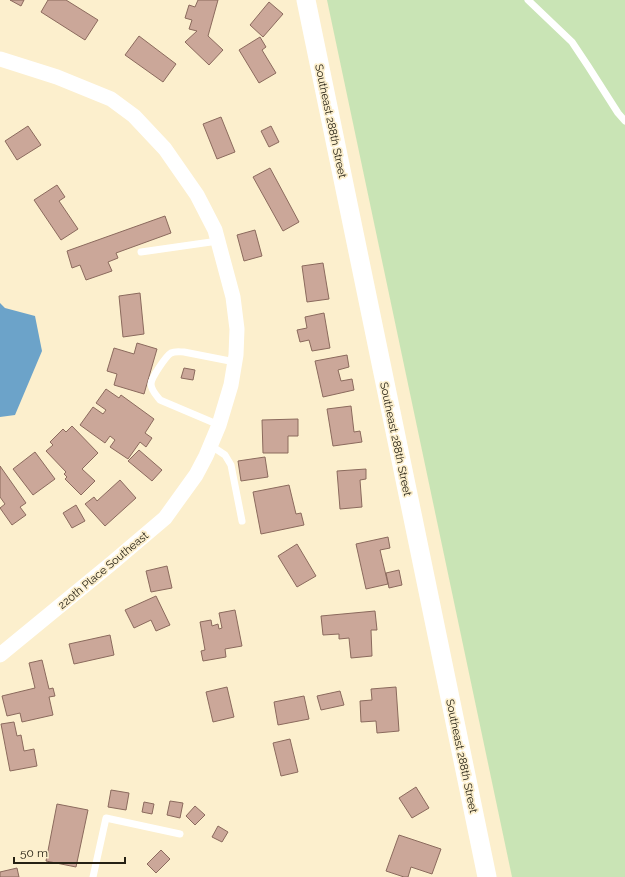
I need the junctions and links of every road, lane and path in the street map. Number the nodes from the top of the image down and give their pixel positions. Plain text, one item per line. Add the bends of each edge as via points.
1 (306, 0) edge
2 (528, 0) edge
3 (0, 59) edge
4 (625, 121) edge
5 (217, 235) junction
6 (142, 252) dead end
7 (235, 362) junction
8 (219, 425) junction
9 (210, 445) junction
10 (242, 521) dead end
11 (0, 655) edge
12 (180, 834) dead end
13 (93, 877) edge
14 (487, 877) edge

1 - 14 street, Southeast 288th Street
2 - 4 lane via 572,42
3 - 5 street, 220th Place Southeast via 82,86 111,99 134,116 165,149 197,195
5 - 6 lane
5 - 7 street, 220th Place Southeast via 233,297 237,329
7 - 8 street, 220th Place Southeast
7 - 8 lane via 175,352 164,360 152,381 151,385 160,400
8 - 9 street, 220th Place Southeast
9 - 10 lane via 225,455 230,465
9 - 11 street, 220th Place Southeast via 196,476 165,518
12 - 13 lane via 106,818

